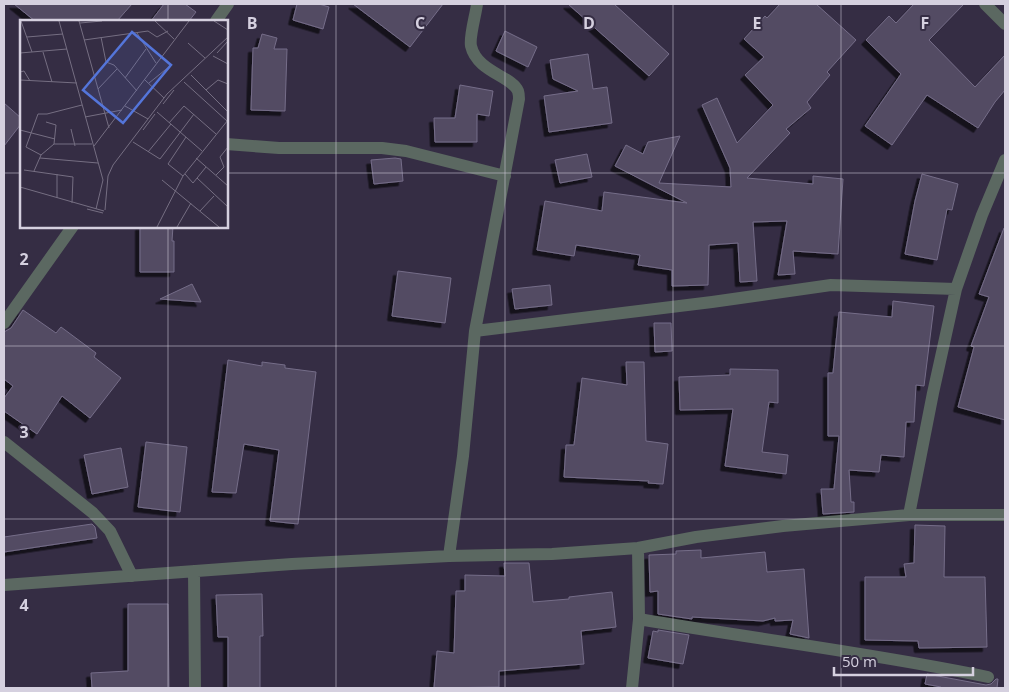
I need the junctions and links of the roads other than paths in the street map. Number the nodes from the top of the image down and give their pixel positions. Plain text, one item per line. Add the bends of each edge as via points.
1 (228, 4) edge
2 (478, 4) edge
3 (985, 4) edge
4 (217, 20) edge
5 (1005, 24) edge
6 (228, 144) edge
7 (1005, 160) edge
8 (505, 176) junction
9 (72, 228) edge
10 (956, 289) junction
11 (4, 323) edge
12 (475, 331) junction
13 (4, 442) edge
14 (909, 515) junction
15 (1005, 516) edge
16 (638, 548) junction
17 (449, 556) junction
18 (194, 571) junction
19 (132, 576) junction
20 (4, 585) edge
21 (639, 619) junction
22 (988, 677) dead end
23 (196, 688) edge
24 (632, 688) edge

1 - 4 street
2 - 8 street via 471,45 475,55 482,64 518,90
3 - 5 street
6 - 8 street via 280,148 382,148
7 - 10 street
8 - 12 street
9 - 11 street
10 - 12 street via 831,285
10 - 14 street
12 - 17 street
13 - 19 street via 93,513 110,531
14 - 15 street
14 - 16 street via 783,526
16 - 17 street
16 - 21 street
17 - 18 street
18 - 19 street
18 - 23 street
19 - 20 street
21 - 22 street via 926,664
21 - 24 street

